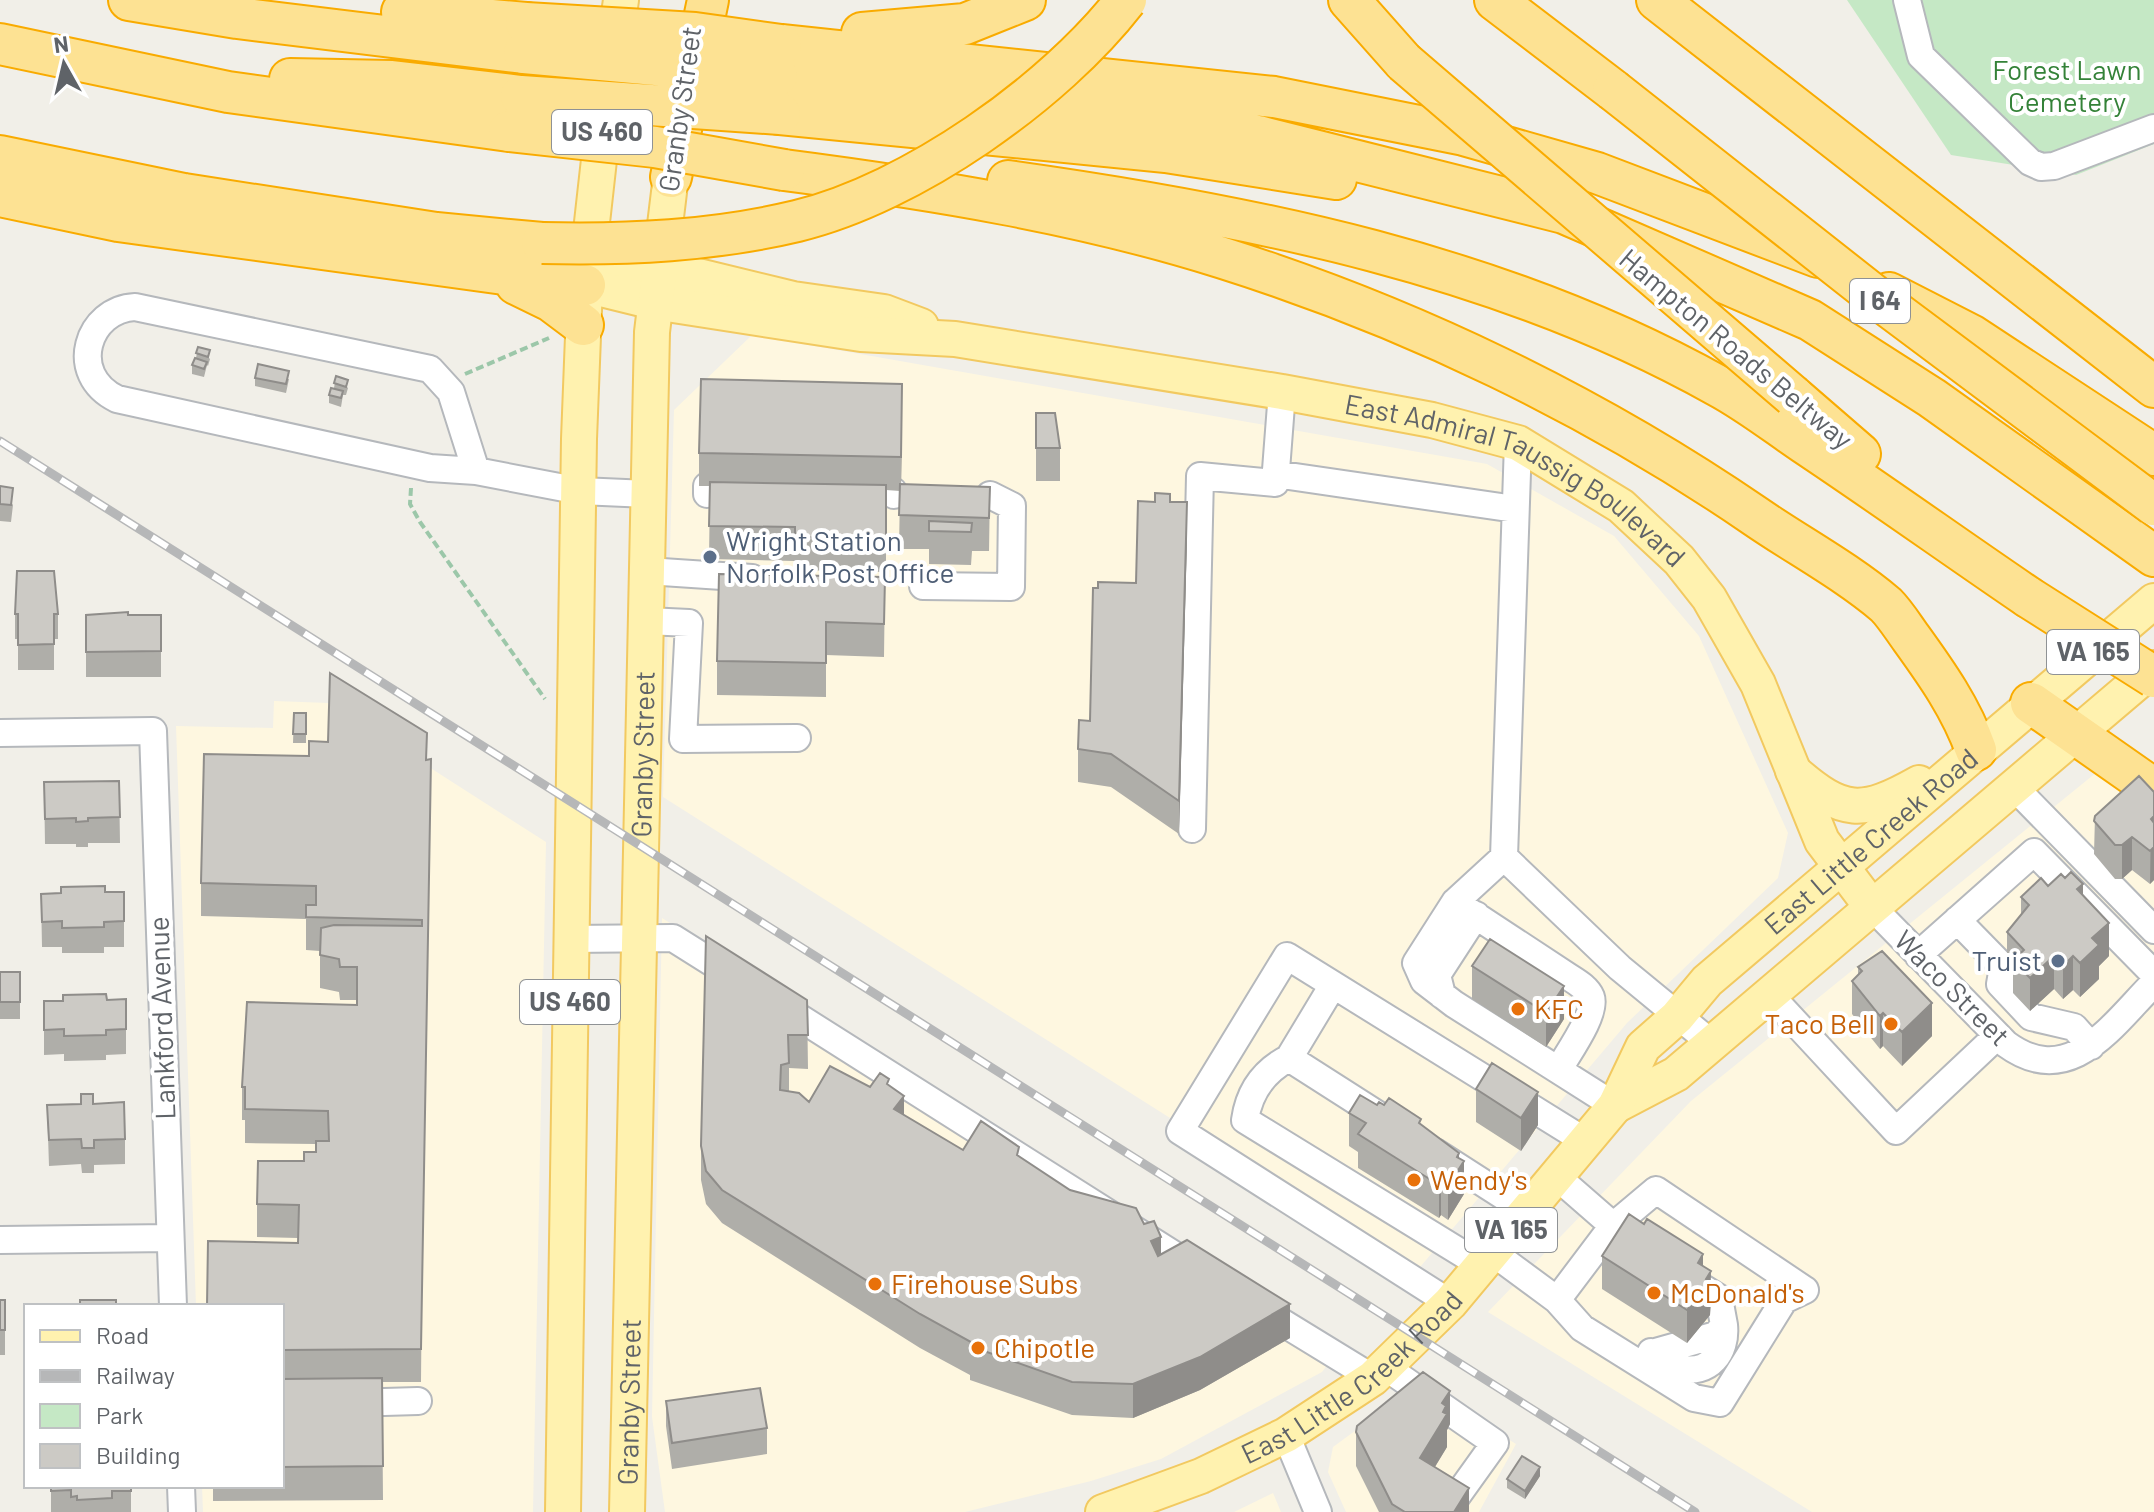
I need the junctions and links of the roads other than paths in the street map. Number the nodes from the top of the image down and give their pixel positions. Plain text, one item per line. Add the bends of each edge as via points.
1 (129, 0) edge
2 (268, 0) edge
3 (621, 0) edge
4 (1025, 0) edge
5 (1126, 0) edge
6 (1349, 0) edge
7 (1657, 0) edge
8 (1498, 3) edge
9 (1914, 8) edge
10 (699, 11) edge
11 (525, 38) junction
12 (0, 44) edge
13 (781, 97) junction
14 (515, 114) junction
15 (2154, 128) edge
16 (0, 156) edge
17 (663, 162) junction
18 (0, 196) edge
19 (487, 271) junction
20 (586, 274) junction
21 (656, 286) junction
22 (583, 325) junction
23 (2154, 387) edge
24 (1282, 392) junction
25 (1518, 443) junction
26 (2154, 455) edge
27 (476, 471) junction
28 (1275, 474) junction
29 (580, 491) junction
30 (648, 494) junction
31 (990, 495) edge
32 (2154, 505) edge
33 (1515, 509) junction
34 (2139, 545) edge
35 (647, 571) junction
36 (770, 579) edge
37 (923, 586) dead end
38 (2038, 592) junction
39 (2154, 601) edge
40 (647, 621) junction
41 (2154, 660) edge
42 (2154, 668) edge
43 (2154, 677) edge
44 (2031, 703) junction
45 (0, 733) edge
46 (2074, 734) junction
47 (797, 738) dead end
48 (1976, 750) junction
49 (1792, 771) junction
50 (2013, 786) junction
51 (2154, 789) edge
52 (1192, 829) dead end
53 (1504, 857) junction
54 (1840, 868) junction
55 (1871, 906) junction
56 (1465, 908) junction
57 (1957, 920) junction
58 (2154, 930) edge
59 (639, 937) junction
60 (570, 939) junction
61 (1918, 955) junction
62 (2154, 974) edge
63 (2154, 983) edge
64 (1333, 985) junction
65 (1768, 993) junction
66 (1677, 1017) junction
67 (1997, 1036) junction
68 (1710, 1042) junction
69 (2091, 1046) junction
70 (1289, 1058) junction
71 (1559, 1069) junction
72 (1615, 1106) junction
73 (1585, 1141) junction
74 (1556, 1176) junction
75 (1527, 1211) junction
76 (1612, 1227) junction
77 (170, 1238) junction
78 (0, 1240) edge
79 (1647, 1252) edge
80 (1487, 1258) junction
81 (1703, 1288) edge
82 (1557, 1300) junction
83 (1450, 1303) junction
84 (173, 1304) edge
85 (1614, 1348) junction
86 (1378, 1372) junction
87 (418, 1401) dead end
88 (284, 1405) edge
89 (1286, 1435) junction
90 (181, 1488) edge
91 (1452, 1503) edge
92 (1115, 1510) edge
93 (182, 1512) edge
94 (563, 1512) edge
95 (627, 1512) edge
96 (1318, 1512) edge

1 - 11 highway via 237,18
2 - 11 highway
3 - 20 main road, US 460
4 - 13 highway via 965,24 872,34
5 - 16 highway, bridge via 1093,40 989,128 914,172 850,203 798,220 704,237 638,244 542,243 436,233 184,194
6 - 38 highway, Hampton Roads Beltway, bridge via 1404,62 1658,284
7 - 23 highway
8 - 32 highway, I 64, bridge
9 - 15 street via 1921,56 2030,162 2054,166
10 - 11 highway, bridge
10 - 13 highway, bridge
10 - 17 highway
11 - 13 highway, bridge
12 - 14 highway via 142,76 392,81
13 - 14 highway, bridge
13 - 17 highway, bridge
13 - 26 highway via 1274,97 1464,135 1597,173 1812,254 1971,335
13 - 34 highway via 1564,213 1810,320 1908,381
13 - 38 highway via 1104,194 1233,217 1412,262 1542,305 1720,387
13 - 48 highway via 922,188 1221,257 1352,305 1518,377 1703,481 1888,607 1942,681
14 - 17 highway, bridge
17 - 21 main road, Granby Street / US 460
18 - 19 highway via 118,221
19 - 20 highway
19 - 22 highway via 551,301
20 - 21 main road, East Admiral Taussig Boulevard
20 - 22 main road, US 460
21 - 24 main road, East Admiral Taussig Boulevard via 694,275 793,299 884,312 955,339
21 - 30 main road, Granby Street / US 460
22 - 29 main road, US 460
24 - 25 main road, East Admiral Taussig Boulevard via 1432,420
24 - 28 street
25 - 33 street
25 - 49 main road, East Admiral Taussig Boulevard via 1621,506 1679,560 1736,640
27 - 27 street via 419,465 117,399 100,391 89,376 92,336 111,314 135,307 430,369 451,392
27 - 29 street
28 - 33 street
28 - 52 street via 1275,483 1200,476
29 - 30 street
29 - 60 main road, US 460
30 - 35 main road, Granby Street / US 460
31 - 37 street via 1012,506 1011,587
33 - 53 street
35 - 36 street
35 - 40 main road, Granby Street / US 460
38 - 41 highway, Hampton Roads Beltway via 2138,645
38 - 43 highway, bridge
39 - 44 main road, East Little Creek Road / VA 165
40 - 47 street via 689,623 683,739
40 - 59 main road, Granby Street / US 460
42 - 46 main road, East Little Creek Road / VA 165
44 - 46 highway
44 - 48 main road, East Little Creek Road / VA 165
45 - 77 street, Lankford Avenue via 153,731
46 - 50 main road, East Little Creek Road / VA 165
46 - 51 highway
48 - 49 main road via 1891,799 1854,808 1817,792
48 - 54 main road, East Little Creek Road / VA 165
49 - 54 main road, East Admiral Taussig Boulevard via 1822,841
50 - 55 main road, East Little Creek Road / VA 165
50 - 58 street
53 - 56 street
53 - 66 street
54 - 55 main road, East Admiral Taussig Boulevard
54 - 66 main road, East Little Creek Road / VA 165 via 1707,981
55 - 61 street, Waco Street
55 - 65 main road, East Little Creek Road / VA 165
56 - 71 street via 1585,988 1591,998 1592,1010
56 - 71 street via 1416,963 1424,981
57 - 61 street
57 - 62 street via 2034,852
57 - 69 street
59 - 60 street
59 - 86 street via 673,938 1232,1291
59 - 95 main road, Granby Street / US 460
60 - 94 main road, US 460
61 - 67 street, Waco Street
63 - 69 street, Waco Street
64 - 70 street
64 - 73 street
64 - 83 street via 1287,956 1180,1131
65 - 67 street via 1896,1131
65 - 68 main road, East Little Creek Road / VA 165
66 - 68 street
66 - 72 main road, East Little Creek Road / VA 165 via 1643,1047
67 - 69 street, Waco Street via 2018,1053 2046,1061 2065,1059
68 - 72 main road, East Little Creek Road / VA 165 via 1676,1074
70 - 75 street
70 - 80 street via 1270,1067 1247,1102 1245,1120
71 - 72 street
72 - 73 main road, East Little Creek Road / VA 165
73 - 74 main road, East Little Creek Road / VA 165
74 - 75 main road, East Little Creek Road / VA 165
74 - 76 street
75 - 80 main road, East Little Creek Road / VA 165
76 - 79 street
76 - 82 street
76 - 85 street via 1656,1190 1805,1290 1784,1300 1720,1403 1694,1398
77 - 78 street
77 - 84 street, Lankford Avenue
80 - 82 street
80 - 83 main road, East Little Creek Road / VA 165
81 - 85 street via 1719,1298 1724,1325 1716,1335 1652,1353 1634,1344
82 - 85 street via 1582,1328
83 - 86 main road, East Little Creek Road / VA 165
86 - 89 main road, East Little Creek Road / VA 165
86 - 91 street via 1495,1443
87 - 88 street
89 - 92 main road, East Little Creek Road / VA 165
89 - 96 street
90 - 93 street

